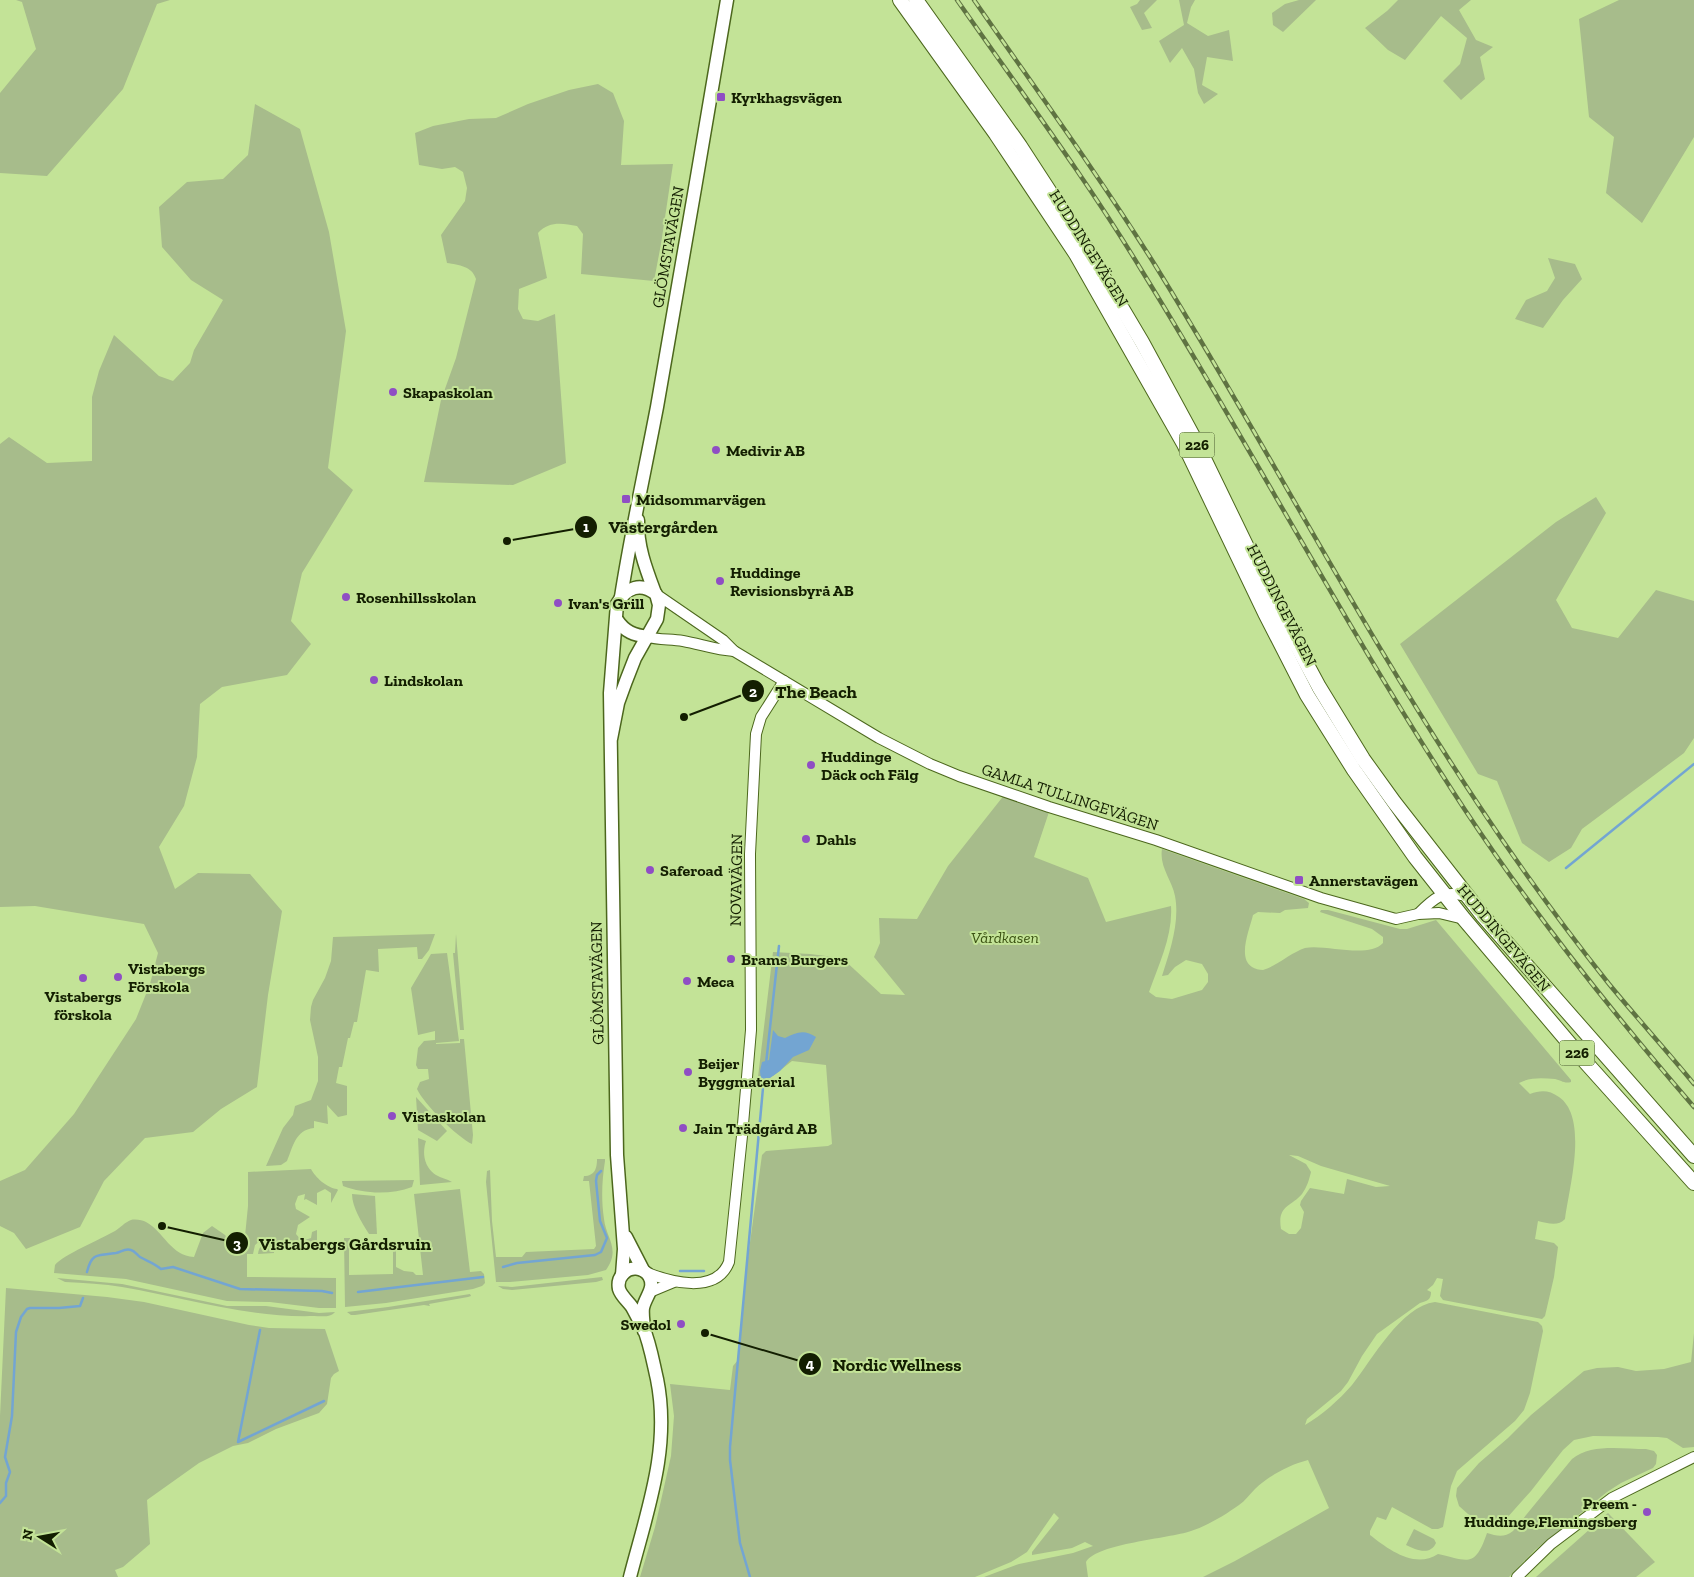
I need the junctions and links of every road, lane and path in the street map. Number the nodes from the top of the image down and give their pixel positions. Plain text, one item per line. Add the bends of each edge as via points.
1 (727, 0) edge
2 (900, 0) edge
3 (916, 0) edge
4 (639, 500) junction
5 (655, 593) junction
6 (621, 597) junction
7 (617, 620) junction
8 (648, 638) junction
9 (734, 651) junction
10 (784, 681) junction
11 (611, 739) junction
12 (1445, 894) junction
13 (1466, 896) junction
14 (1418, 914) junction
15 (1464, 918) junction
16 (1694, 1156) edge
17 (1694, 1183) edge
18 (622, 1226) junction
19 (644, 1271) junction
20 (622, 1275) junction
21 (674, 1282) junction
22 (648, 1295) junction
23 (626, 1299) junction
24 (644, 1331) junction
25 (1694, 1457) edge
26 (630, 1577) edge
27 (1517, 1577) edge

1 - 4 main road, GLÖMSTAVÄGEN
2 - 12 main road, HUDDINGEVÄGEN / 226 via 996,134 1076,254 1184,444 1307,694 1354,770
3 - 13 main road, HUDDINGEVÄGEN / 226 via 1026,154 1142,342 1194,438 1319,688 1363,759
4 - 5 main road, GLÖMSTAVÄGEN via 640,547
4 - 6 main road, GLÖMSTAVÄGEN
5 - 6 main road via 636,588 626,591
5 - 8 main road, GLÖMSTAVÄGEN via 659,612
5 - 9 street, GAMLA TULLINGEVÄGEN
6 - 7 main road, GLÖMSTAVÄGEN via 616,609
7 - 8 main road via 629,632
7 - 11 main road, GLÖMSTAVÄGEN via 610,692
8 - 9 street, GAMLA TULLINGEVÄGEN
8 - 11 main road, GLÖMSTAVÄGEN via 635,658 620,695
9 - 10 street, GAMLA TULLINGEVÄGEN
10 - 14 street, GAMLA TULLINGEVÄGEN via 879,738 959,776 1321,898 1396,919
10 - 21 street, NOVAVÄGEN via 761,717 756,734 750,854 751,1038 729,1262 719,1277 710,1281
11 - 18 main road, GLÖMSTAVÄGEN via 616,1146
12 - 13 street
12 - 14 street via 1431,901
12 - 15 main road, HUDDINGEVÄGEN / 226
13 - 16 main road, HUDDINGEVÄGEN / 226
14 - 15 street, GAMLA TULLINGEVÄGEN via 1439,913
15 - 17 main road, HUDDINGEVÄGEN / 226 via 1580,1056
18 - 19 main road, GLÖMSTAVÄGEN
18 - 20 main road, GLÖMSTAVÄGEN
19 - 20 main road via 633,1269
19 - 21 street, NOVAVÄGEN
19 - 22 main road, GLÖMSTAVÄGEN via 651,1281
20 - 23 main road, GLÖMSTAVÄGEN via 619,1287
21 - 22 street, NOVAVÄGEN
22 - 23 main road via 636,1302
22 - 24 main road, GLÖMSTAVÄGEN via 643,1313
23 - 24 main road, GLÖMSTAVÄGEN
24 - 26 main road, GLÖMSTAVÄGEN via 658,1385 662,1437 655,1480
25 - 27 street via 1612,1498 1551,1544

